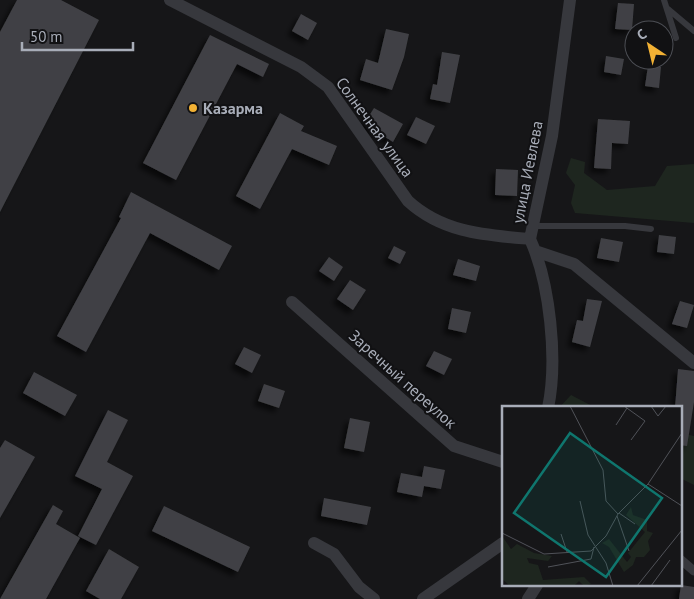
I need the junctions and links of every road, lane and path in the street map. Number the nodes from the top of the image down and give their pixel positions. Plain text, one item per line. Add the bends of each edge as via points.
1 (170, 0) edge
2 (570, 0) edge
3 (664, 0) edge
4 (667, 9) junction
5 (694, 31) edge
6 (676, 38) dead end
7 (533, 226) junction
8 (651, 229) dead end
9 (530, 239) junction
10 (536, 251) junction
11 (292, 302) dead end
12 (694, 363) edge
13 (548, 406) edge
14 (502, 462) edge
15 (314, 543) dead end
16 (502, 544) edge
17 (682, 561) edge
18 (694, 571) edge
19 (536, 586) edge
20 (374, 599) edge
21 (423, 599) edge
22 (528, 599) edge

1 - 9 street, Солнечная улица via 300,66 328,87 408,201 424,215 440,224 484,235
2 - 7 street, улица Иевлева via 552,136
3 - 4 lane
4 - 5 lane
4 - 6 lane
7 - 8 lane
7 - 9 street, улица Иевлева
9 - 10 street, улица Иевлева
10 - 12 street via 574,264
10 - 13 street, улица Иевлева via 550,309
11 - 14 street, Заречный переулок via 454,446
15 - 20 street via 334,554 359,587
16 - 21 street
17 - 18 street
19 - 22 street

